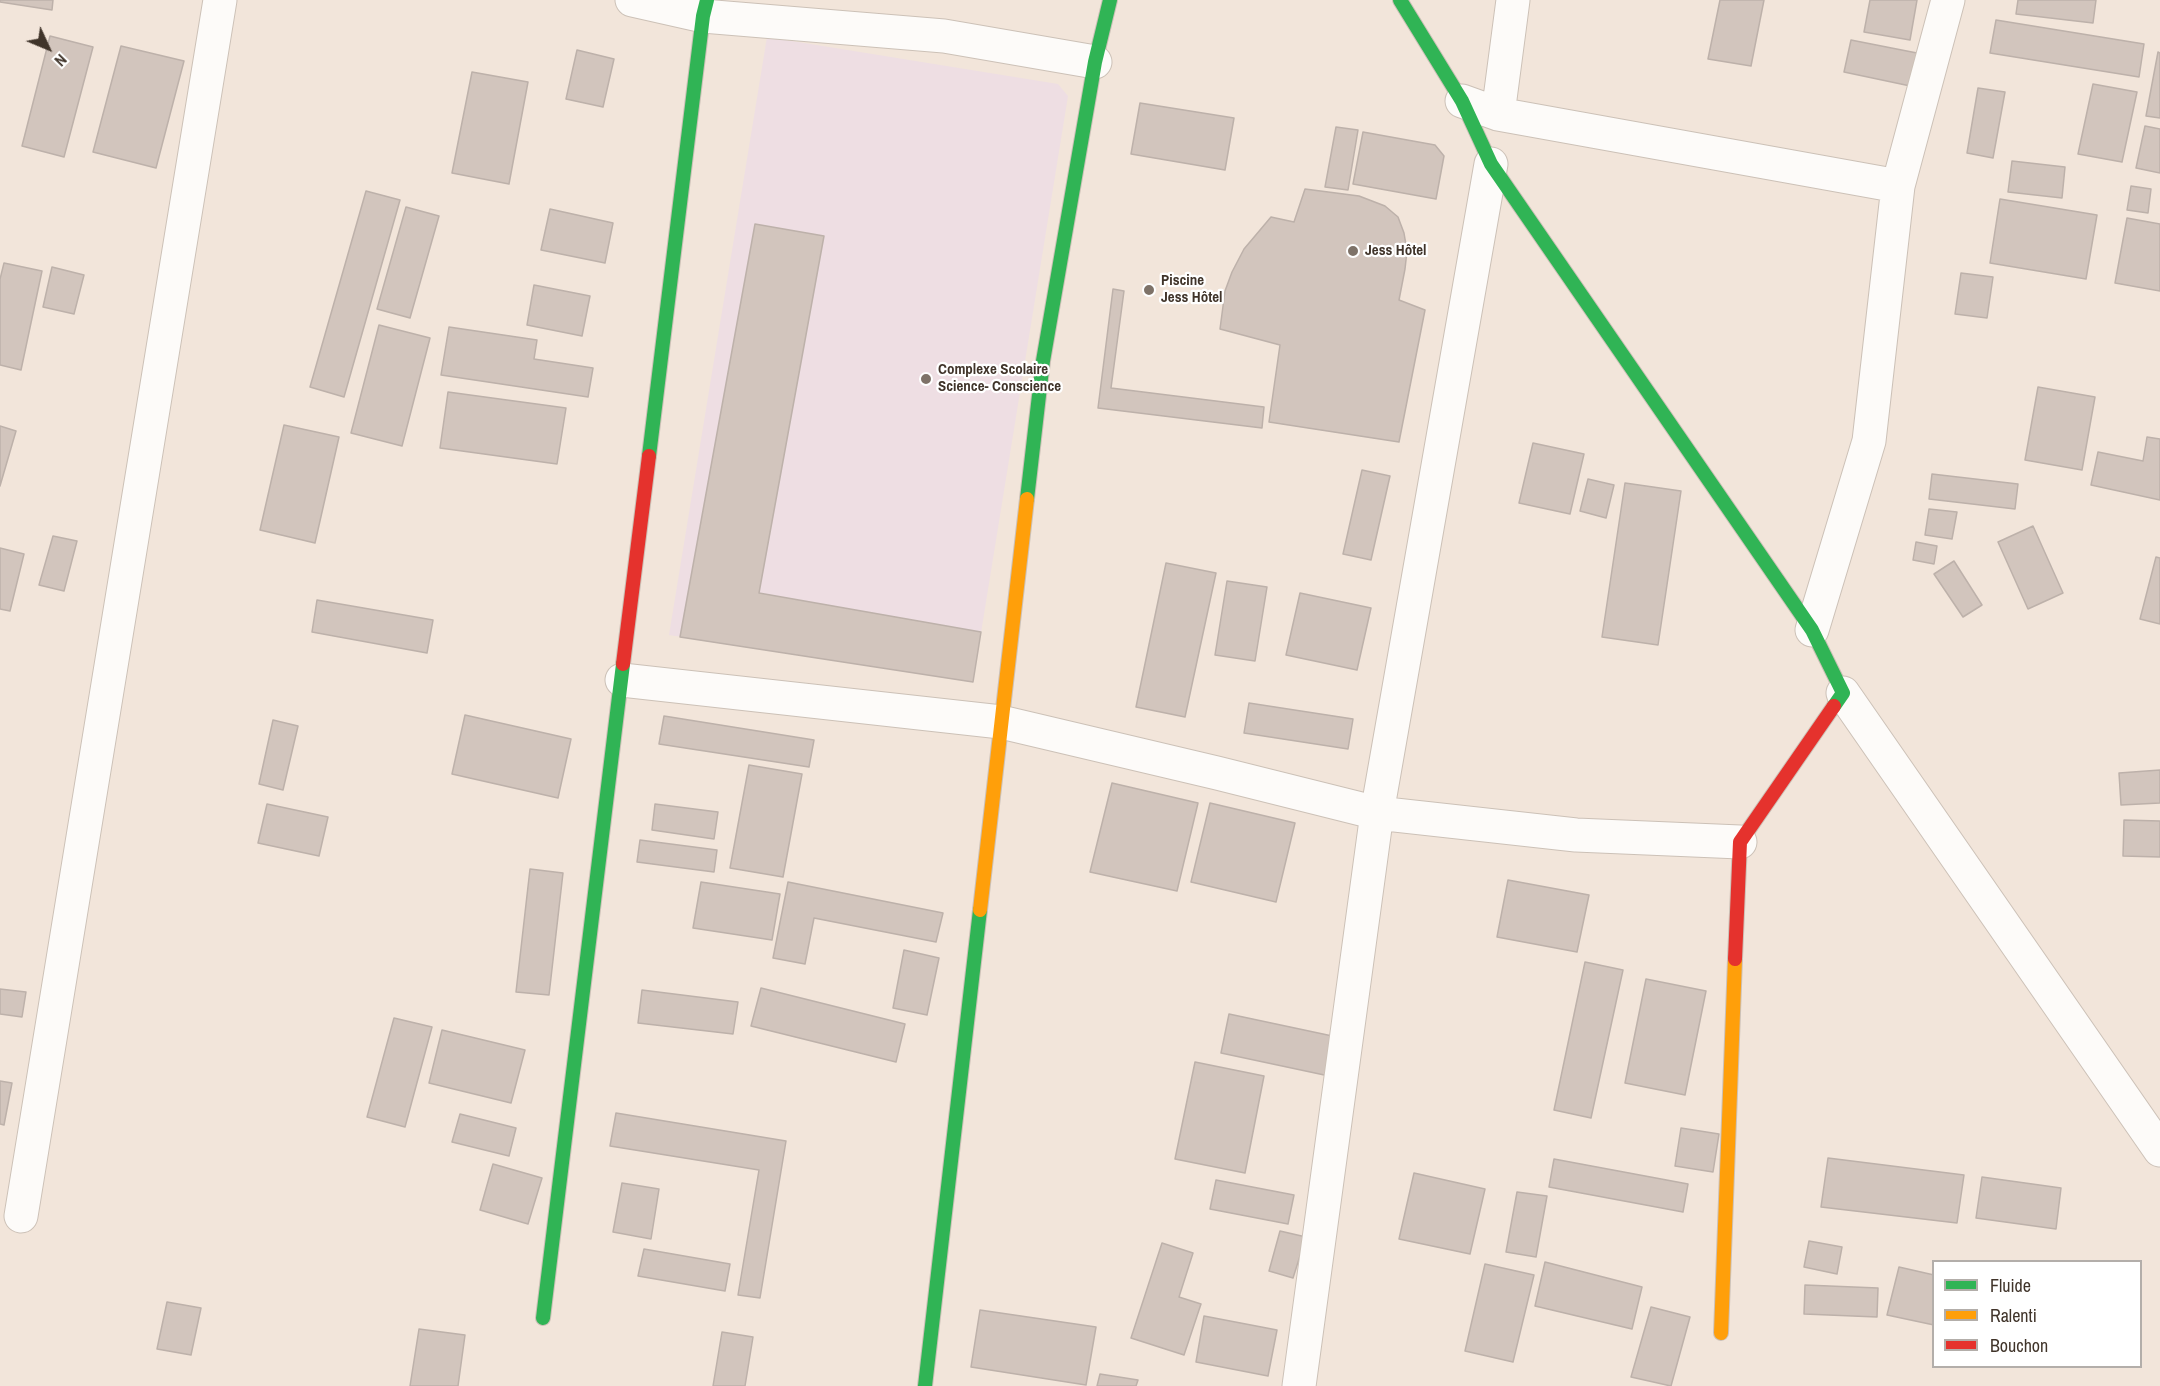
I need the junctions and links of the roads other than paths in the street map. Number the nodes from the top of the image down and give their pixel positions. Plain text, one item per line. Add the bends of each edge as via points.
1 (220, 0) edge
2 (632, 0) edge
3 (1110, 0) edge
4 (1400, 0) edge
5 (1513, 0) edge
6 (1948, 0) edge
7 (705, 8) edge
8 (1095, 62) junction
9 (1462, 100) junction
10 (1498, 114) junction
11 (1491, 164) junction
12 (1898, 186) junction
13 (1812, 630) junction
14 (622, 680) junction
15 (1843, 693) junction
16 (1001, 722) junction
17 (1377, 813) junction
18 (1740, 842) junction
19 (2160, 1150) edge
20 (21, 1216) dead end
21 (543, 1318) dead end
22 (1721, 1333) dead end
23 (925, 1386) edge
24 (1299, 1386) edge

1 - 20 street
2 - 7 street
3 - 8 street
4 - 9 street
5 - 10 street
6 - 12 street
7 - 8 street via 944,36
7 - 14 street
8 - 16 street via 1043,361
9 - 10 street
9 - 11 street
10 - 12 street
11 - 13 street
11 - 17 street
12 - 13 street via 1869,441
13 - 15 street
14 - 16 street
14 - 21 street
15 - 18 street
15 - 19 street
16 - 17 street
16 - 23 street
17 - 18 street via 1576,835
17 - 24 street
18 - 22 street

